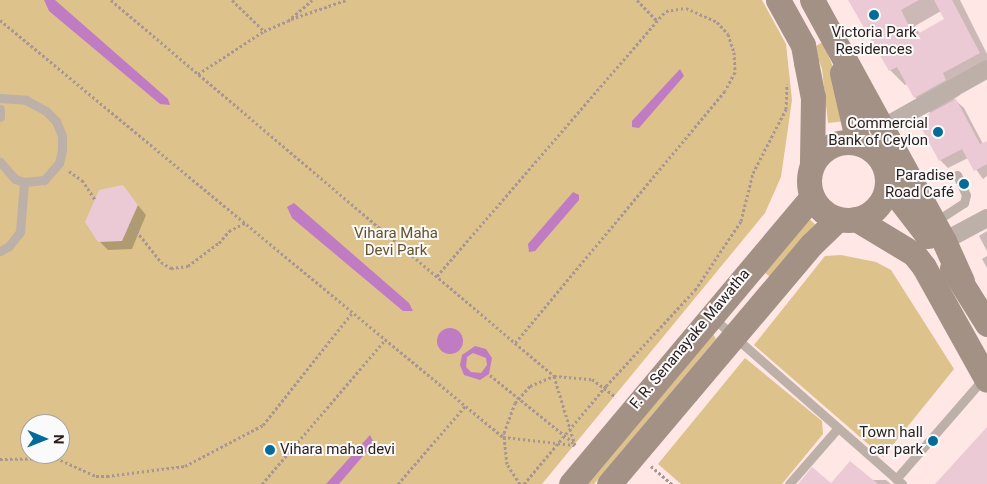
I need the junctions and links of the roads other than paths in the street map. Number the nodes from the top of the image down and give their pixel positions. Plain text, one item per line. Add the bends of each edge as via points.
1 (778, 0) edge
2 (812, 0) edge
3 (830, 32) junction
4 (987, 69) edge
5 (0, 98) edge
6 (0, 109) edge
7 (0, 117) edge
8 (882, 128) junction
9 (858, 143) junction
10 (0, 162) edge
11 (812, 164) junction
12 (957, 175) dead end
13 (24, 182) junction
14 (887, 182) junction
15 (812, 196) junction
16 (987, 218) edge
17 (847, 219) junction
18 (939, 232) junction
19 (0, 251) edge
20 (962, 281) junction
21 (710, 315) junction
22 (987, 324) edge
23 (735, 337) junction
24 (986, 378) edge
25 (837, 429) junction
26 (899, 482) edge
27 (571, 484) edge
28 (609, 484) edge
29 (789, 484) edge

1 - 11 main road via 804,54 813,97
2 - 3 main road
3 - 8 main road
3 - 9 main road
4 - 8 street
5 - 13 lane via 26,100 37,105 56,122 62,136 59,163 44,180
6 - 7 lane
8 - 18 main road
9 - 11 main road via 842,142 827,148
9 - 14 main road via 876,154 886,172
10 - 13 lane via 15,179
11 - 15 main road via 809,186
12 - 18 lane via 966,195 964,203
13 - 19 lane via 20,232 10,246
14 - 17 main road via 877,206
14 - 20 main road
15 - 17 main road via 818,207
15 - 21 main road, F. R. Senanayake Mawatha
16 - 18 street
17 - 23 main road via 812,244
17 - 24 main road via 901,246 919,260
18 - 20 main road
20 - 22 main road
21 - 23 lane
21 - 27 main road, F. R. Senanayake Mawatha
23 - 25 lane
23 - 28 main road
24 - 26 lane
25 - 26 lane
25 - 29 lane

